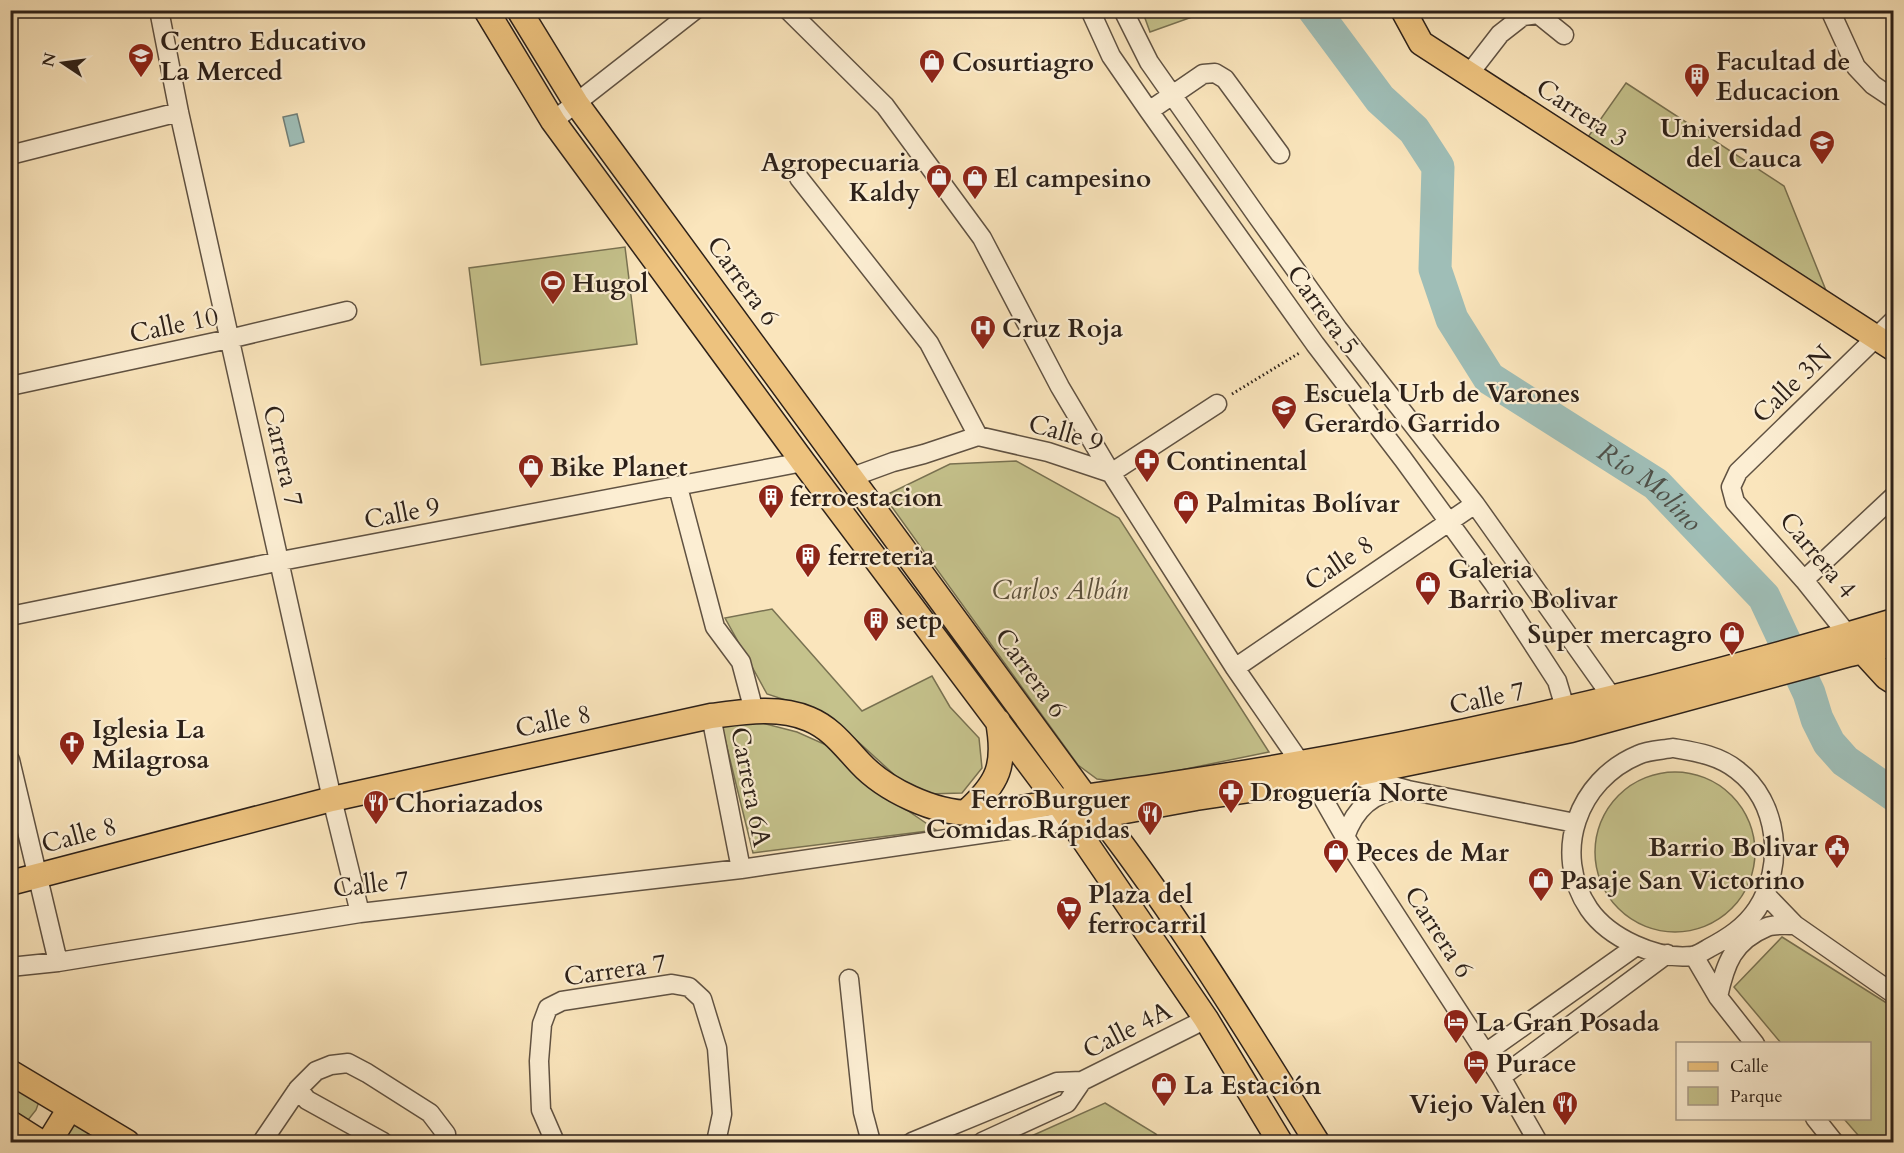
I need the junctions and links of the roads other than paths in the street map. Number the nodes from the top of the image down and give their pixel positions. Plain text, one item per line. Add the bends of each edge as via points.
1 (159, 10) edge
2 (486, 10) edge
3 (519, 10) edge
4 (695, 10) edge
5 (788, 10) edge
6 (1090, 10) edge
7 (1123, 10) edge
8 (1403, 10) edge
9 (1830, 10) edge
10 (1564, 35) dead end
11 (1469, 74) junction
12 (1172, 94) junction
13 (1893, 99) edge
14 (576, 103) junction
15 (1149, 111) junction
16 (179, 112) junction
17 (553, 121) junction
18 (1280, 154) dead end
19 (10, 155) edge
20 (799, 178) dead end
21 (347, 311) dead end
22 (1893, 320) edge
23 (230, 339) junction
24 (1885, 343) edge
25 (10, 386) edge
26 (1217, 404) road end
27 (978, 436) junction
28 (1425, 441) junction
29 (1403, 459) junction
30 (803, 462) junction
31 (1112, 473) junction
32 (852, 477) junction
33 (678, 487) junction
34 (1731, 487) joint
35 (1893, 496) edge
36 (1475, 504) junction
37 (1448, 522) junction
38 (281, 561) junction
39 (1519, 566) junction
40 (1804, 580) junction
41 (1494, 584) junction
42 (10, 616) edge
43 (1893, 621) edge
44 (1893, 644) edge
45 (1850, 645) junction
46 (1235, 669) junction
47 (1893, 682) edge
48 (1619, 708) junction
49 (754, 711) junction
50 (711, 716) junction
51 (998, 719) junction
52 (1569, 720) junction
53 (10, 760) edge
54 (1307, 773) junction
55 (1351, 775) junction
56 (1408, 790) junction
57 (332, 799) junction
58 (1094, 806) junction
59 (1064, 811) junction
60 (965, 813) junction
61 (1575, 823) junction
62 (1345, 837) junction
63 (741, 869) junction
64 (36, 876) junction
65 (10, 883) edge
66 (1766, 896) junction
67 (360, 913) junction
68 (1795, 925) junction
69 (1635, 946) junction
70 (1668, 954) junction
71 (1694, 956) junction
72 (58, 962) junction
73 (10, 968) edge
74 (849, 979) dead end
75 (1887, 990) edge
76 (1718, 997) junction
77 (1206, 1019) junction
78 (1753, 1042) edge
79 (1484, 1054) junction
80 (10, 1072) edge
81 (1501, 1077) junction
82 (1082, 1081) junction
83 (298, 1089) junction
84 (70, 1108) junction
85 (1816, 1120) edge
86 (10, 1123) edge
87 (40, 1143) edge
88 (49, 1143) edge
89 (127, 1143) edge
90 (262, 1143) edge
91 (383, 1143) edge
92 (442, 1143) edge
93 (555, 1143) edge
94 (716, 1143) edge
95 (871, 1143) edge
96 (912, 1143) edge
97 (982, 1143) edge
98 (1280, 1143) edge
99 (1317, 1143) edge
100 (1538, 1143) edge
101 (1834, 1143) edge

1 - 16 street, Carrera 7
2 - 17 main road
3 - 14 main road, Carrera 6
4 - 14 street
5 - 31 street, Carrera 6 via 885,106 982,238 1060,387
6 - 15 street, Carrera 5 via 1111,56
7 - 12 street, Carrera 5 via 1149,62
8 - 11 main road, Carrera 3 via 1421,43
9 - 13 street via 1856,67
10 - 11 street via 1538,14 1523,16 1500,34
11 - 24 main road, Carrera 3
12 - 15 street
12 - 18 street via 1203,74 1215,73 1225,79
12 - 28 street, Carrera 5 via 1338,329
14 - 17 street
14 - 32 main road, Carrera 6
15 - 29 street, Carrera 5 via 1315,344
16 - 19 street
16 - 23 street, Carrera 7
17 - 30 main road
20 - 27 street via 929,343
21 - 23 street, Calle 10
22 - 24 street, Calle 3N
23 - 25 street, Calle 10
23 - 38 street, Carrera 7
24 - 34 street, Calle 3N via 1738,472
26 - 31 street, Calle 9
27 - 31 street, Calle 9 via 1048,452
27 - 32 street
28 - 29 street
28 - 36 street, Carrera 5
29 - 37 street, Carrera 5
30 - 33 street, Calle 9
30 - 51 main road
31 - 46 street, Carrera 6
32 - 58 main road, Carrera 6
33 - 38 street, Calle 9
33 - 49 street via 715,627 741,662
34 - 40 street, Carrera 4 via 1735,502
35 - 40 street
36 - 37 street, Calle 8
36 - 39 street, Carrera 5
37 - 41 street, Carrera 5
37 - 46 street, Calle 8
38 - 42 street, Calle 9
38 - 57 street, Carrera 7
39 - 41 street
39 - 48 street, Carrera 5
40 - 45 street, Carrera 4
41 - 52 street, Carrera 5 via 1557,681
43 - 45 main road, Calle 7
44 - 45 main road, Calle 7
45 - 47 main road, Carrera 4
45 - 48 main road, Calle 7
46 - 54 street, Carrera 6
48 - 52 main road, Calle 7
49 - 50 main road, Calle 8
49 - 60 main road, Calle 8 via 784,711 810,719 830,730 888,786 926,805
50 - 57 main road, Calle 8
50 - 63 street, Carrera 6A
51 - 59 main road
51 - 60 main road via 1003,745 998,772 986,795
52 - 54 main road, Calle 7 via 1434,739
52 - 55 main road, Calle 7
53 - 64 street
54 - 55 main road, Calle 7
54 - 58 main road, Calle 7
54 - 58 main road, Calle 7 via 1196,798
54 - 62 street, Carrera 6
55 - 56 street
56 - 61 street
56 - 62 street via 1390,791 1360,807
57 - 64 main road, Calle 8
57 - 67 street, Carrera 7
58 - 59 main road, Calle 8
58 - 99 main road, Carrera 6 via 1241,1018
59 - 60 main road, Calle 8
59 - 63 street, Calle 7
59 - 77 main road
61 - 66 street via 1589,793 1611,770 1639,754 1673,748 1707,754 1737,770 1760,796 1774,839 1775,862
61 - 69 street via 1571,853 1584,900 1609,931
62 - 79 street, Carrera 6
63 - 67 street, Calle 7
64 - 65 main road, Calle 8
64 - 72 street
66 - 68 street
66 - 71 street via 1750,920
67 - 72 street, Calle 7
68 - 75 street
68 - 76 street via 1768,926 1744,940 1724,968
69 - 70 street
69 - 79 street
70 - 71 street
70 - 81 street
71 - 76 street
72 - 73 street, Calle 7
74 - 95 street
76 - 78 street
77 - 82 street, Calle 4A
77 - 98 main road
79 - 81 street, Carrera 6
80 - 84 main road
81 - 100 street, Carrera 6
82 - 96 street via 1057,1082
82 - 97 street, Calle 4A via 1067,1103
83 - 90 street
83 - 91 street via 307,1100
83 - 92 street via 316,1071 348,1063 430,1113 446,1134
84 - 88 main road
84 - 89 main road
85 - 101 street
86 - 87 main road
93 - 94 street, Carrera 7 via 542,1110 539,1061 542,1024 548,1008 562,1001 672,984 689,987 702,999 717,1048 722,1114

